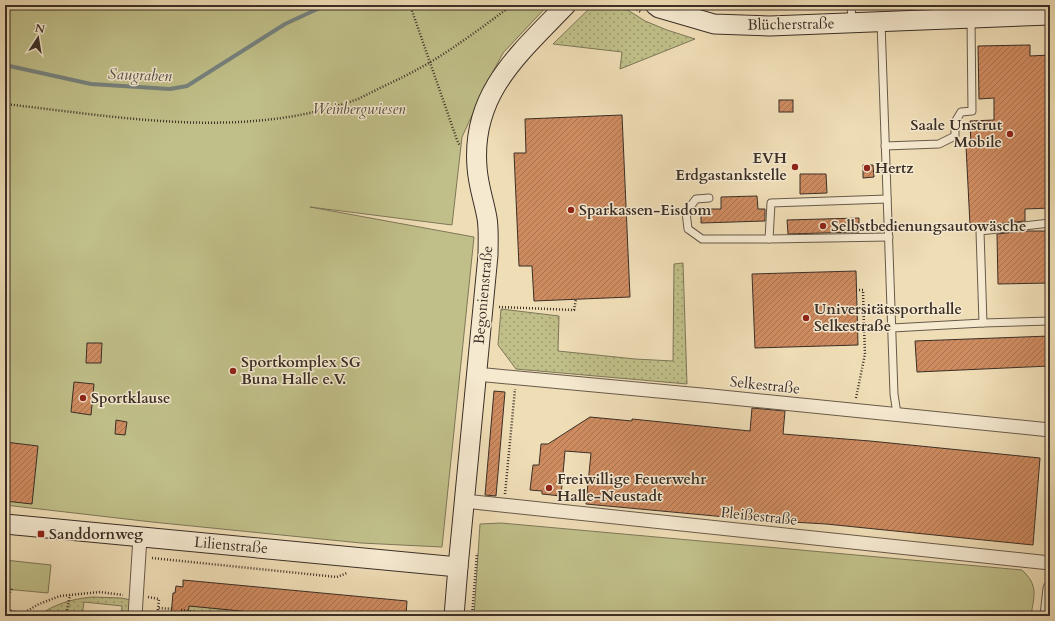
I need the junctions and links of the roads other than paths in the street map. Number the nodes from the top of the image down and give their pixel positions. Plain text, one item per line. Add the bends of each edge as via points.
1 (566, 5) edge
2 (655, 5) edge
3 (938, 5) edge
4 (851, 14) edge
5 (1050, 15) edge
6 (966, 18) junction
7 (881, 21) junction
8 (886, 146) junction
9 (709, 198) dead end
10 (887, 199) junction
11 (1050, 223) edge
12 (889, 237) junction
13 (769, 239) junction
14 (1050, 321) edge
15 (982, 323) junction
16 (892, 328) junction
17 (476, 374) junction
18 (897, 414) junction
19 (1050, 430) edge
20 (464, 501) junction
21 (5, 524) edge
22 (140, 537) junction
23 (1050, 563) edge
24 (458, 567) junction
25 (1050, 588) edge
26 (135, 616) edge
27 (454, 616) edge
28 (1047, 616) edge

1 - 17 street, Begonienstraße via 513,60 488,100 481,120 477,166 489,239
2 - 4 street, Blücherstraße via 714,24 770,26
3 - 6 lane via 940,9
4 - 7 street, Blücherstraße
5 - 6 street, Blücherstraße
6 - 7 street, Blücherstraße
6 - 8 lane via 972,111 961,112 955,122 955,136 940,144
7 - 8 lane
8 - 10 lane
9 - 13 lane via 696,199 686,212 688,229 702,239
10 - 12 lane
10 - 13 lane via 771,203
11 - 15 lane via 980,231
12 - 13 lane
12 - 16 lane
14 - 15 lane
15 - 16 lane
16 - 18 lane
17 - 18 street, Selkestraße
17 - 20 street, Begonienstraße
18 - 19 street, Selkestraße
20 - 23 street, Pleißestraße
20 - 24 street, Begonienstraße
21 - 22 street, Lilienstraße
22 - 24 street, Lilienstraße
22 - 26 street
24 - 27 street, Begonienstraße
25 - 28 street

